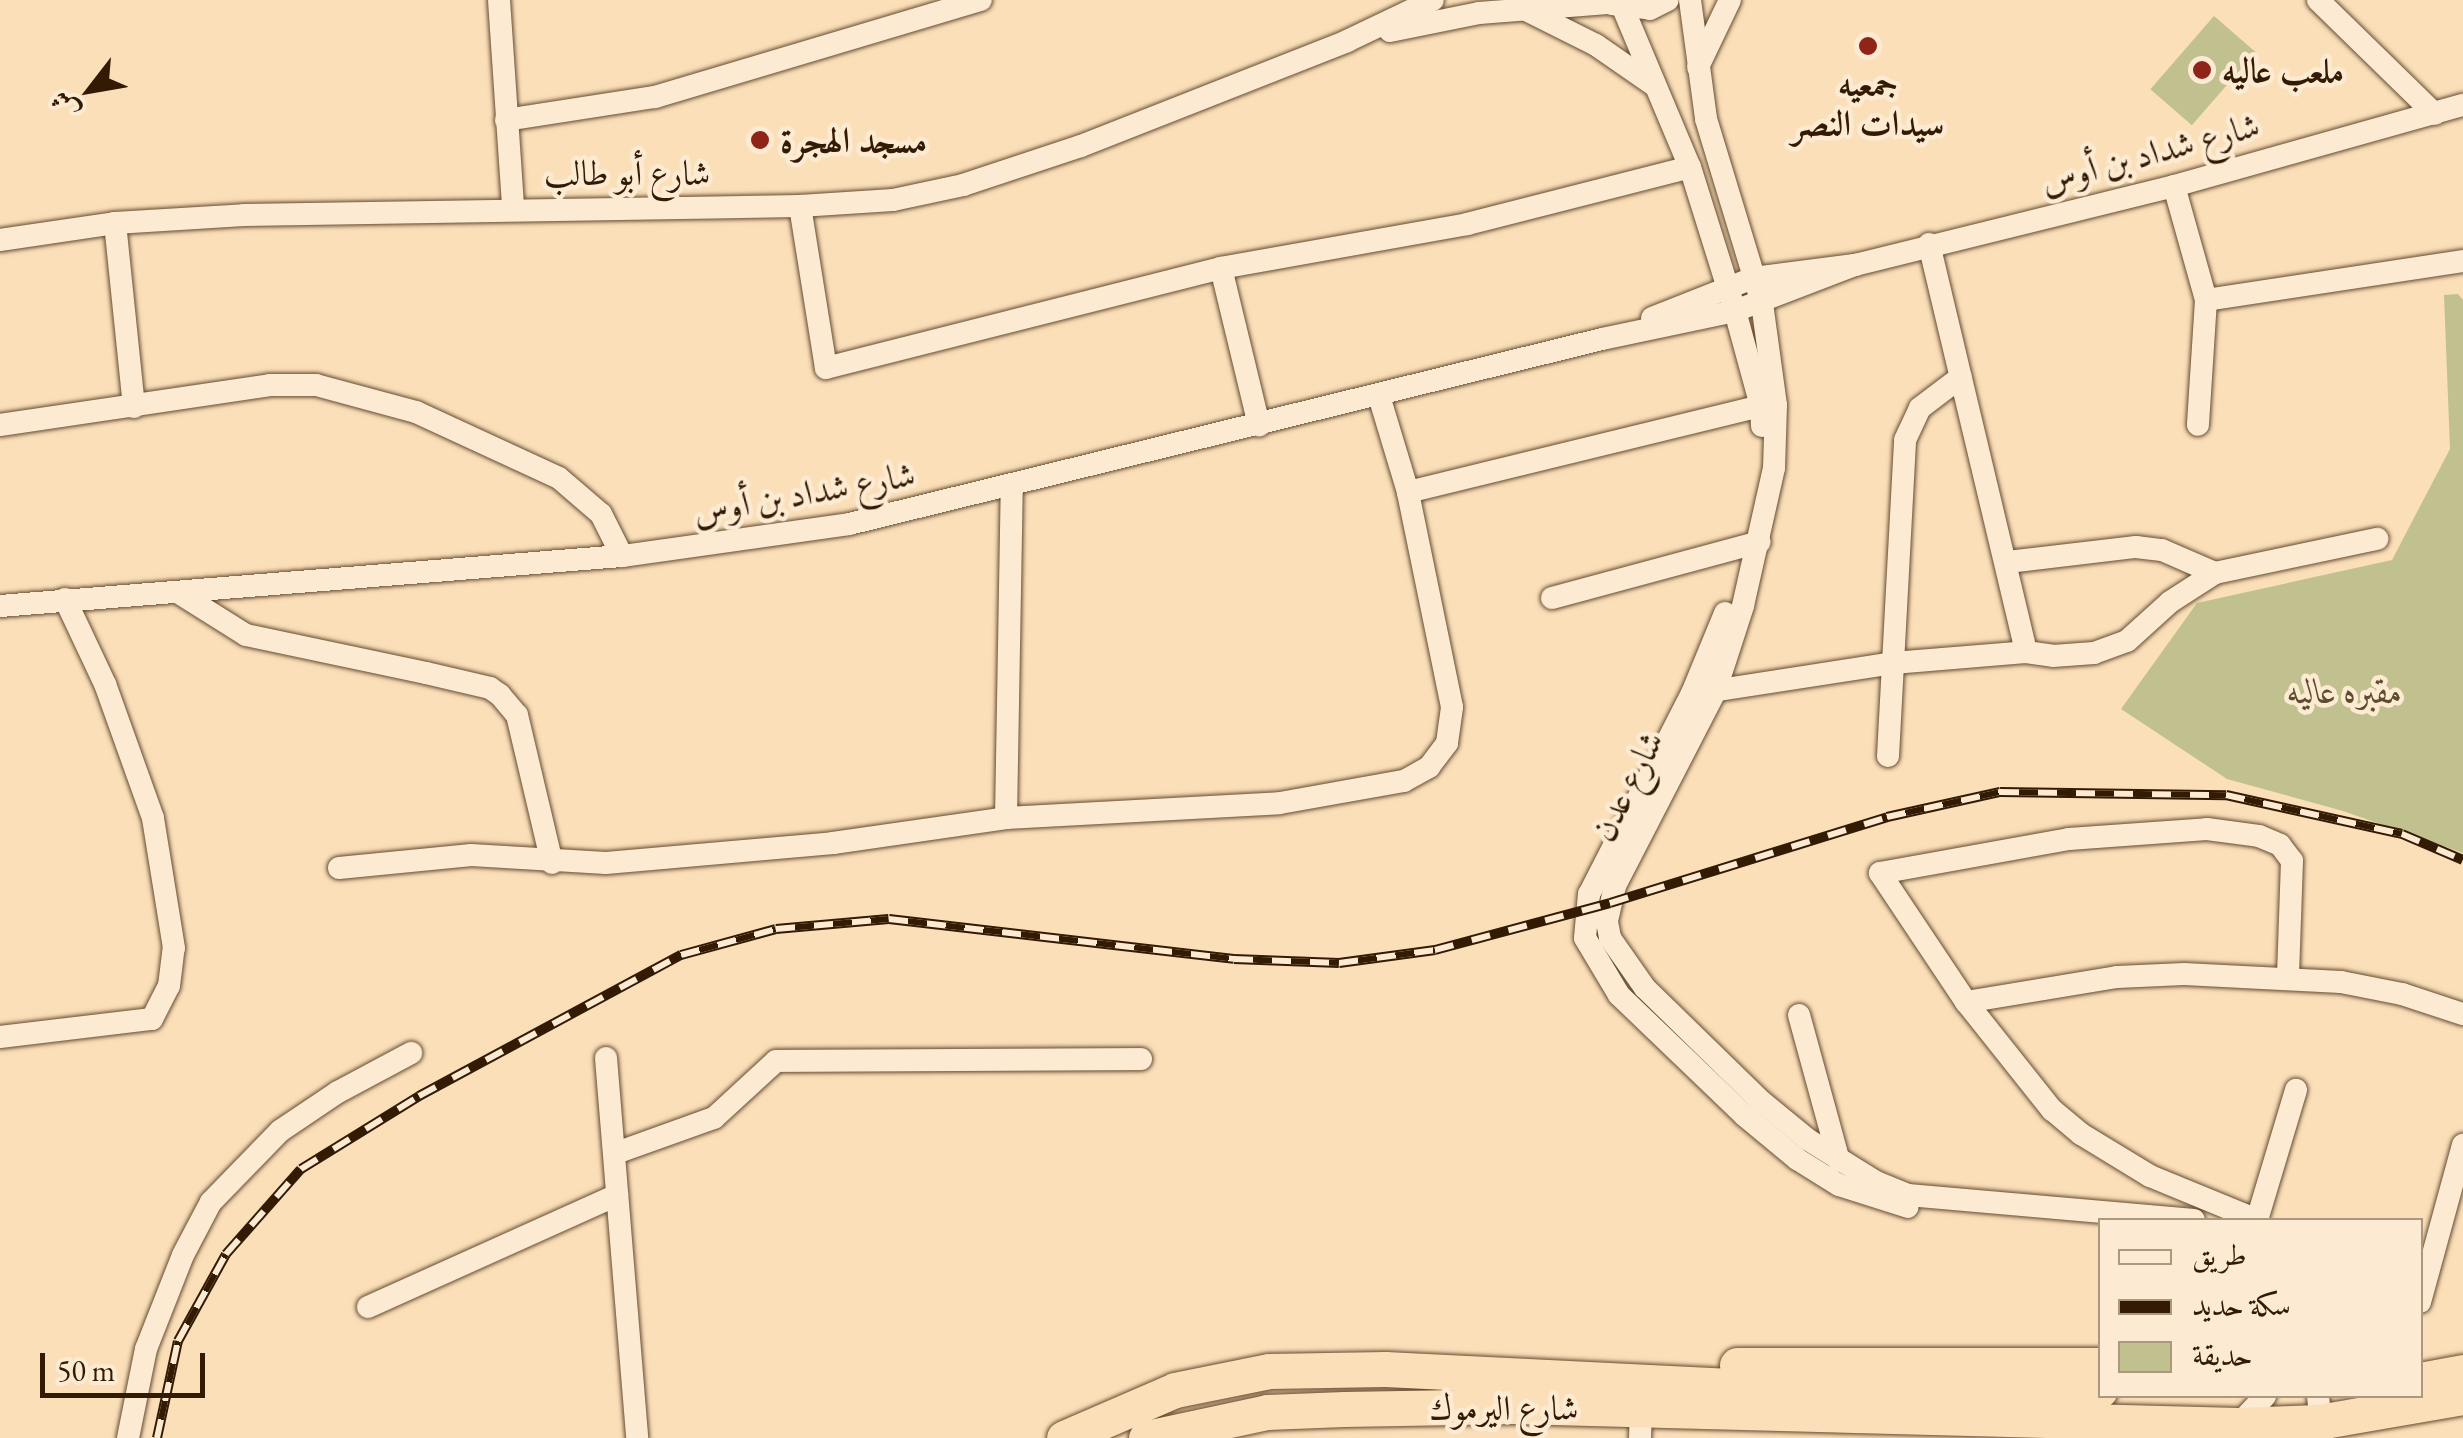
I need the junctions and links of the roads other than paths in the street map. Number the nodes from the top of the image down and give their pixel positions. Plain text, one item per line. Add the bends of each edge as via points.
1 (499, 0) edge
2 (1433, 0) edge
3 (1668, 0) edge
4 (1690, 0) edge
5 (1730, 0) edge
6 (2318, 0) edge
7 (971, 1) edge
8 (1612, 4) edge
9 (1525, 9) junction
10 (1347, 41) junction
11 (1696, 70) junction
12 (1656, 87) junction
13 (2463, 106) edge
14 (2435, 114) junction
15 (506, 120) junction
16 (1690, 167) junction
17 (2174, 186) junction
18 (800, 206) junction
19 (513, 208) junction
20 (115, 223) junction
21 (0, 240) edge
22 (1929, 244) junction
23 (2463, 262) edge
24 (1854, 265) junction
25 (1222, 268) junction
26 (1753, 278) junction
27 (1728, 287) junction
28 (2206, 300) junction
29 (1762, 303) junction
30 (1735, 311) junction
31 (1602, 339) junction
32 (1961, 376) junction
33 (1380, 396) junction
34 (1761, 406) junction
35 (134, 408) junction
36 (0, 425) edge
37 (1259, 425) junction
38 (2198, 425) dead end
39 (1012, 486) junction
40 (1408, 492) junction
41 (2377, 540) dead end
42 (1753, 543) junction
43 (622, 556) junction
44 (2008, 562) junction
45 (2214, 573) junction
46 (178, 593) junction
47 (1552, 598) dead end
48 (65, 599) junction
49 (0, 606) edge
50 (2026, 652) junction
51 (1893, 664) junction
52 (1704, 692) junction
53 (1888, 756) dead end
54 (1006, 818) junction
55 (552, 863) junction
56 (339, 868) dead end
57 (2288, 978) junction
58 (1966, 1002) junction
59 (2463, 1014) edge
60 (1799, 1015) dead end
61 (0, 1037) edge
62 (410, 1053) dead end
63 (606, 1058) dead end
64 (1141, 1059) dead end
65 (2296, 1090) dead end
66 (2463, 1145) edge
67 (616, 1154) junction
68 (1839, 1161) junction
69 (617, 1196) junction
70 (2170, 1218) edge
71 (2252, 1218) edge
72 (2258, 1218) edge
73 (2098, 1221) edge
74 (2423, 1291) edge
75 (368, 1306) dead end
76 (2463, 1349) edge
77 (2423, 1356) edge
78 (2098, 1365) edge
79 (2463, 1372) edge
80 (1571, 1376) junction
81 (2423, 1379) edge
82 (2098, 1390) edge
83 (2463, 1397) edge
84 (2264, 1398) edge
85 (2162, 1410) edge
86 (2319, 1418) edge
87 (1640, 1424) edge
88 (2238, 1425) junction
89 (630, 1437) edge
90 (128, 1438) edge
91 (1064, 1438) edge
92 (1146, 1438) edge

1 - 15 street
2 - 10 street, شارع أبو طالب
3 - 8 street, شارع أبو طالب via 1650,8
4 - 11 street, شارع عدن
5 - 11 street
6 - 14 street
7 - 15 street via 655,98
8 - 9 street, شارع أبو طالب
8 - 12 street, شارع عدن
9 - 10 street, شارع أبو طالب
9 - 12 street via 1596,45
10 - 18 street, شارع أبو طالب via 963,185 894,200
11 - 26 street, شارع عدن
12 - 16 street, شارع عدن
13 - 14 street, شارع شداد بن أوس
14 - 17 street, شارع شداد بن أوس
15 - 19 street
16 - 25 street via 1467,224
16 - 27 street, شارع عدن
17 - 22 street, شارع شداد بن أوس
17 - 28 street
18 - 19 street, شارع أبو طالب
18 - 25 street via 826,368
19 - 20 street, شارع أبو طالب
20 - 21 street, شارع أبو طالب
20 - 35 street
22 - 24 street, شارع شداد بن أوس
22 - 32 street
23 - 28 street
24 - 26 street, شارع شداد بن أوس
24 - 29 street, شارع شداد بن أوس
25 - 37 street
26 - 27 street, شارع شداد بن أوس
26 - 29 street, شارع عدن
27 - 30 street, شارع عدن
27 - 31 street, شارع شداد بن أوس
28 - 38 street
29 - 30 street, شارع شداد بن أوس
29 - 42 street, شارع عدن via 1776,432
30 - 31 street, شارع شداد بن أوس
30 - 34 street, شارع عدن
31 - 33 street, شارع شداد بن أوس
32 - 44 street
32 - 51 street via 1920,408 1906,440
33 - 37 street, شارع شداد بن أوس
33 - 40 street
34 - 40 street
34 - 42 street, شارع عدن
35 - 36 street
35 - 43 street via 292,384 365,396 458,429 559,478 600,514
37 - 39 street, شارع شداد بن أوس
39 - 43 street, شارع شداد بن أوس via 849,524
39 - 54 street
40 - 54 street via 1452,707 1447,744 1429,767 1404,781 1280,804
41 - 45 street
42 - 47 street
42 - 52 street, شارع عدن
43 - 46 street, شارع شداد بن أوس
44 - 45 street via 2136,547 2162,550
44 - 50 street
45 - 50 street via 2127,642 2074,656
46 - 48 street, شارع شداد بن أوس
46 - 55 street via 246,635 500,695 517,715
48 - 49 street, شارع شداد بن أوس
48 - 61 street via 105,684 154,818 174,948 169,986 152,1019
50 - 51 street
51 - 52 street
51 - 53 street
52 - 68 street, شارع عدن via 1616,886 1610,938 1644,988 1714,1058
52 - 73 street, شارع عدن via 1656,756 1589,894 1585,938 1606,978 1744,1115 1840,1185 1904,1206
54 - 55 street via 832,843
55 - 56 street via 427,856
57 - 58 street via 2156,974
57 - 58 street via 2292,860 2280,845 2259,836 2207,829 2069,839 1880,873
57 - 59 street via 2402,994
58 - 71 street via 2033,1090 2080,1134 2170,1186
60 - 68 street
62 - 90 street via 280,1132 212,1202 146,1349
63 - 67 street
64 - 67 street via 776,1062 714,1118
65 - 72 street
66 - 74 street
67 - 69 street
68 - 70 street, شارع عدن via 1908,1196
69 - 75 street
69 - 89 street
76 - 77 highway
78 - 80 highway via 1714,1365
79 - 81 highway
80 - 82 highway, شارع اليرموك via 1792,1390
80 - 91 highway, شارع اليرموك via 1269,1371 1175,1390
83 - 86 highway, شارع اليرموك
84 - 88 street
85 - 87 highway, شارع اليرموك
85 - 88 highway, شارع اليرموك
86 - 88 highway, شارع اليرموك
87 - 92 highway, شارع اليرموك via 1514,1406 1267,1412

